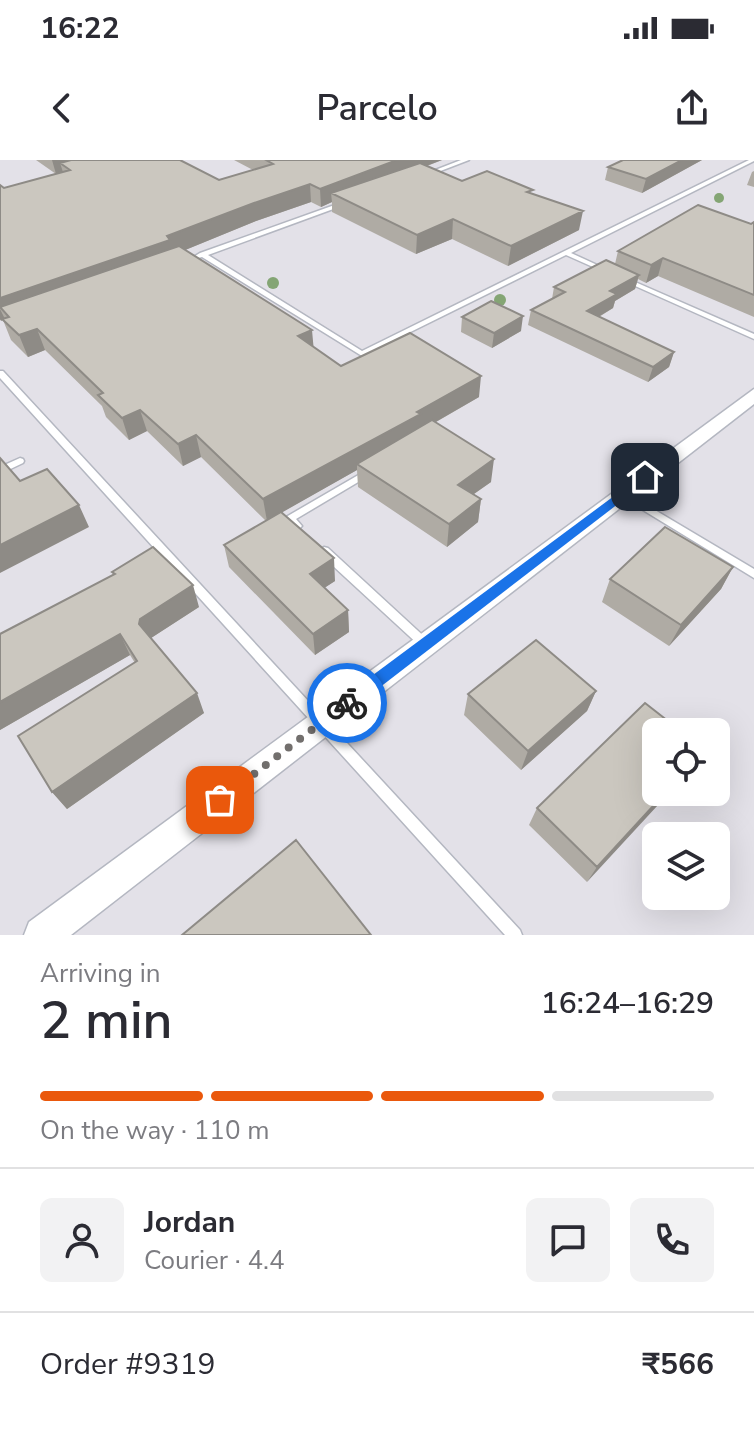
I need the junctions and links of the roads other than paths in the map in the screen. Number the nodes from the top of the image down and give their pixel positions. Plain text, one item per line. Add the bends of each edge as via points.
1 (466, 160) edge
2 (753, 160) edge
3 (422, 176) edge
4 (349, 202) edge
5 (566, 253) junction
6 (202, 254) junction
7 (188, 259) edge
8 (609, 272) edge
9 (624, 279) edge
10 (754, 337) edge
11 (0, 373) edge
12 (754, 395) edge
13 (20, 461) dead end
14 (382, 464) edge
15 (0, 471) edge
16 (623, 494) junction
17 (754, 574) edge
18 (425, 644) junction
19 (321, 723) junction
20 (42, 935) edge
21 (515, 935) edge

1 - 3 lane
2 - 5 lane
4 - 6 lane
5 - 6 lane via 362,354
5 - 8 lane
6 - 7 lane
9 - 10 lane
11 - 19 lane
12 - 16 street
13 - 15 lane
14 - 18 lane via 289,519
16 - 17 lane
16 - 18 street
18 - 19 street
19 - 20 street
19 - 21 lane

